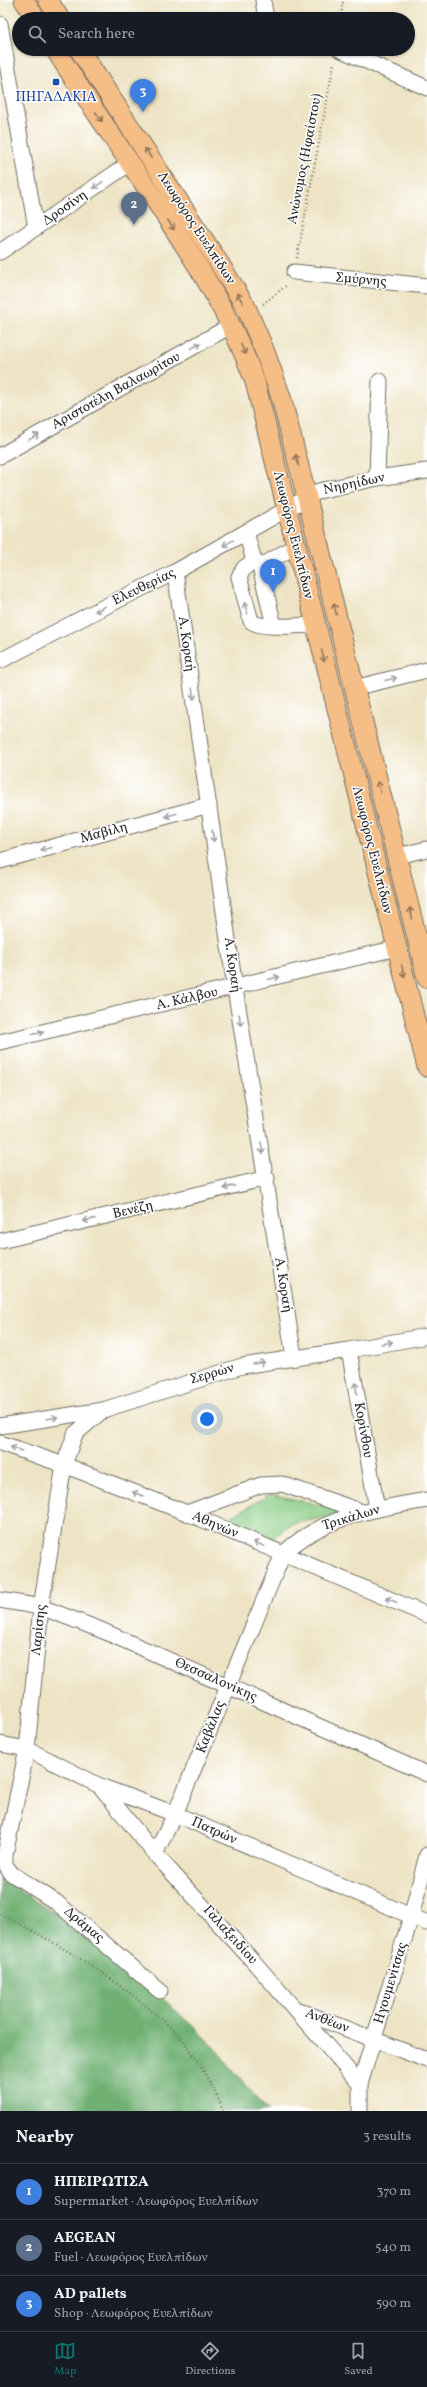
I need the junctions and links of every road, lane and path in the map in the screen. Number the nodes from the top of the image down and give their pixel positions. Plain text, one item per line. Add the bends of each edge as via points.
1 (24, 0) edge
2 (48, 0) edge
3 (263, 0) edge
4 (343, 0) edge
5 (32, 12) edge
6 (56, 12) edge
7 (265, 12) edge
8 (342, 12) edge
9 (0, 24) edge
10 (60, 56) edge
11 (84, 56) edge
12 (336, 56) edge
13 (345, 56) edge
14 (427, 88) edge
15 (130, 163) junction
16 (36, 228) junction
17 (0, 252) edge
18 (294, 272) junction
19 (427, 286) edge
20 (251, 319) junction
21 (232, 325) junction
22 (380, 381) dead end
23 (0, 456) edge
24 (427, 471) edge
25 (377, 478) junction
26 (307, 498) junction
27 (286, 510) junction
28 (246, 532) junction
29 (295, 546) junction
30 (257, 564) junction
31 (175, 572) junction
32 (315, 625) junction
33 (274, 626) junction
34 (0, 661) edge
35 (427, 670) edge
36 (354, 688) junction
37 (209, 805) junction
38 (427, 849) edge
39 (397, 856) junction
40 (0, 861) edge
41 (397, 948) junction
42 (427, 978) edge
43 (235, 988) junction
44 (424, 1041) edge
45 (0, 1042) edge
46 (427, 1066) edge
47 (267, 1178) junction
48 (0, 1241) edge
49 (427, 1336) edge
50 (349, 1350) junction
51 (294, 1357) junction
52 (103, 1410) junction
53 (0, 1426) edge
54 (0, 1442) edge
55 (64, 1465) junction
56 (427, 1500) edge
57 (370, 1511) junction
58 (187, 1513) junction
59 (283, 1554) junction
60 (0, 1600) edge
61 (41, 1607) junction
62 (427, 1615) edge
63 (228, 1686) junction
64 (0, 1744) edge
65 (27, 1749) junction
66 (427, 1774) edge
67 (100, 1786) junction
68 (175, 1814) junction
69 (156, 1854) junction
70 (427, 1855) edge
71 (5, 1865) joint
72 (0, 1914) edge
73 (411, 1917) junction
74 (427, 1923) edge
75 (160, 1991) dead end
76 (294, 2008) junction
77 (374, 2039) junction
78 (427, 2060) edge
79 (360, 2084) junction
80 (222, 2111) edge
81 (360, 2111) edge

1 - 5 main road
2 - 6 main road
3 - 7 street
4 - 8 path
9 - 16 street
10 -> 15 main road, Λεωφόρος Ευελπίδων
20 -> 11 main road, Λεωφόρος Ευελπίδων via 219,263
12 - 18 path, Ανώνυμος (Ηφαίστου)
13 - 14 street
15 -> 16 street, Δροσίνη
15 -> 21 main road, Λεωφόρος Ευελπίδων via 201,270
16 - 17 street, Δροσίνη
18 - 19 street, Σμύρνης
18 - 20 path via 286,287 264,303
26 -> 20 main road, Λεωφόρος Ευελπίδων via 281,397
23 -> 21 street, Αριστοτέλη Βαλαωρίτου
21 -> 27 main road, Λεωφόρος Ευελπίδων via 255,382
22 - 25 street
24 - 25 street, Νηρηίδων
25 - 26 street, Νηρηίδων via 328,487
26 - 27 street, Νηρηίδων
36 -> 26 main road, Λεωφόρος Ευελπίδων
27 - 28 street, Ελευθερίας
27 - 29 main road, Λεωφόρος Ευελπίδων
28 - 30 street
28 -> 31 street, Ελευθερίας
29 - 30 street
29 - 32 main road, Λεωφόρος Ευελπίδων
30 - 33 street
33 -> 30 street via 255,624 248,616 239,577 244,568
31 -> 34 street, Ελευθερίας
31 -> 37 street, Α. Κοραή
32 - 33 street
32 -> 41 main road, Λεωφόρος Ευελπίδων
36 -> 35 street
39 -> 36 main road, Λεωφόρος Ευελπίδων
37 -> 40 street, Μαβίλη
37 -> 43 street, Α. Κοραή
38 - 39 street
42 -> 39 main road, Λεωφόρος Ευελπίδων
43 -> 41 street, A. Κάλβου
41 -> 44 main road, Λεωφόρος Ευελπίδων
45 -> 43 street, A. Κάλβου
43 -> 47 street, Α. Κοραή
44 - 46 main road, Λεωφόρος Ευελπίδων
47 -> 48 street, Βενέζη
47 - 51 street, Α. Κοραή
50 -> 49 street, Σερρών
50 - 51 street, Σερρών
57 -> 50 street, Κορίνθου
52 -> 51 street, Σερρών via 236,1367
53 -> 52 street, Σερρών
52 - 55 street, Λαρίσης via 75,1434
55 -> 54 street, Αθηνών
58 -> 55 street, Αθηνών
55 - 61 street, Λαρίσης
56 - 57 street, Τρικάλων
57 - 58 street via 272,1483
57 - 59 street, Τρικάλων via 319,1527 298,1540
59 -> 58 street, Αθηνών
62 -> 59 street, Αθηνών
59 - 63 street, Καβάλας
60 - 61 street, Θεσσαλονίκης
61 - 63 street, Θεσσαλονίκης via 101,1630
61 - 65 street, Λαρίσης
63 - 66 street, Θεσσαλονίκης
63 - 68 street, Καβάλας
64 - 65 street, Πατρών
65 - 67 street, Πατρών
65 - 71 street, Λαρίσης
67 - 68 street, Πατρών
67 - 69 street, Γαλαξειδίου
68 - 69 street, Καβάλας
68 - 73 street, Πατρών
69 - 76 street, Γαλαξειδίου
70 - 73 street, Ηγουμενίτσας
71 - 75 street, Δράμας via 12,1874 56,1902
72 - 80 path via 29,1929 117,1984 177,2034 214,2088
73 - 74 street, Πατρών
73 - 77 street, Ηγουμενίτσας
76 - 77 street, Ανθέων
76 - 79 street, Γαλαξειδίου
77 - 78 street, Ανθέων
77 - 79 street, Ηγουμενίτσας
79 - 81 street, Ηγουμενίτσας

